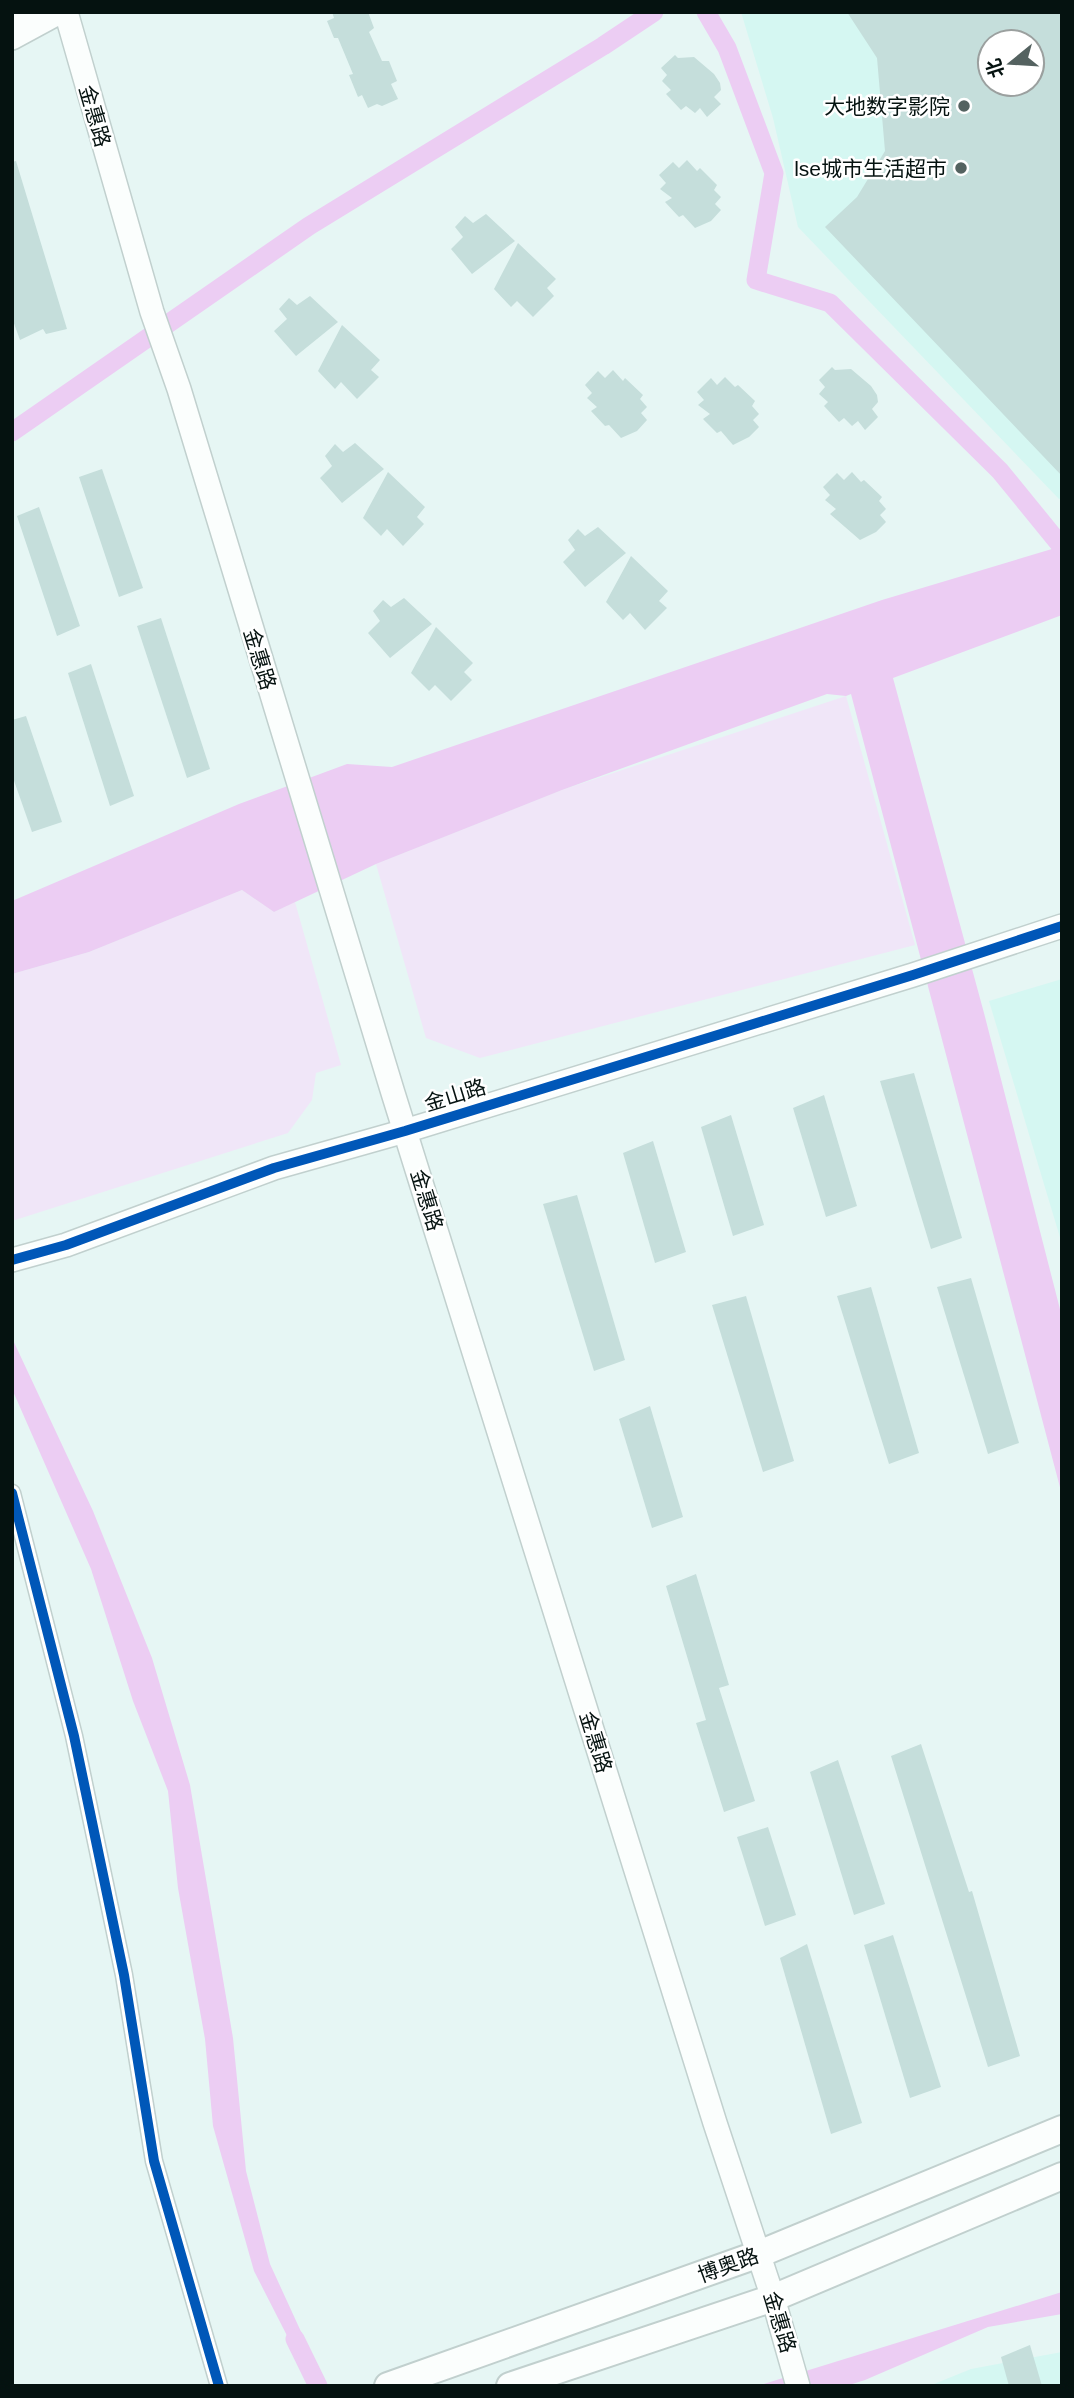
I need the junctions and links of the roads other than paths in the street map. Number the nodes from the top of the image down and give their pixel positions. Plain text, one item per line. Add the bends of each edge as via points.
1 (24, 12) edge
2 (60, 12) edge
3 (66, 12) edge
4 (12, 16) edge
5 (12, 38) edge
6 (1062, 926) edge
7 (405, 1130) junction
8 (12, 1260) edge
9 (12, 1493) edge
10 (1062, 2129) edge
11 (1062, 2176) edge
12 (759, 2254) junction
13 (773, 2298) junction
14 (795, 2376) edge
15 (219, 2386) edge
16 (388, 2386) edge
17 (510, 2386) edge

1 - 4 main road
2 - 5 main road
3 - 7 main road, 金惠路 via 152,312
6 - 7 main road, 金山路
7 - 8 main road, 金山路 via 274,1168 66,1245
7 - 12 main road, 金惠路
9 - 15 street via 74,1735 124,1975 154,2161
10 - 12 main road, 博奥路
11 - 13 main road
12 - 13 main road, 金惠路
12 - 16 main road, 博奥路
13 - 14 main road, 金惠路
13 - 17 main road

